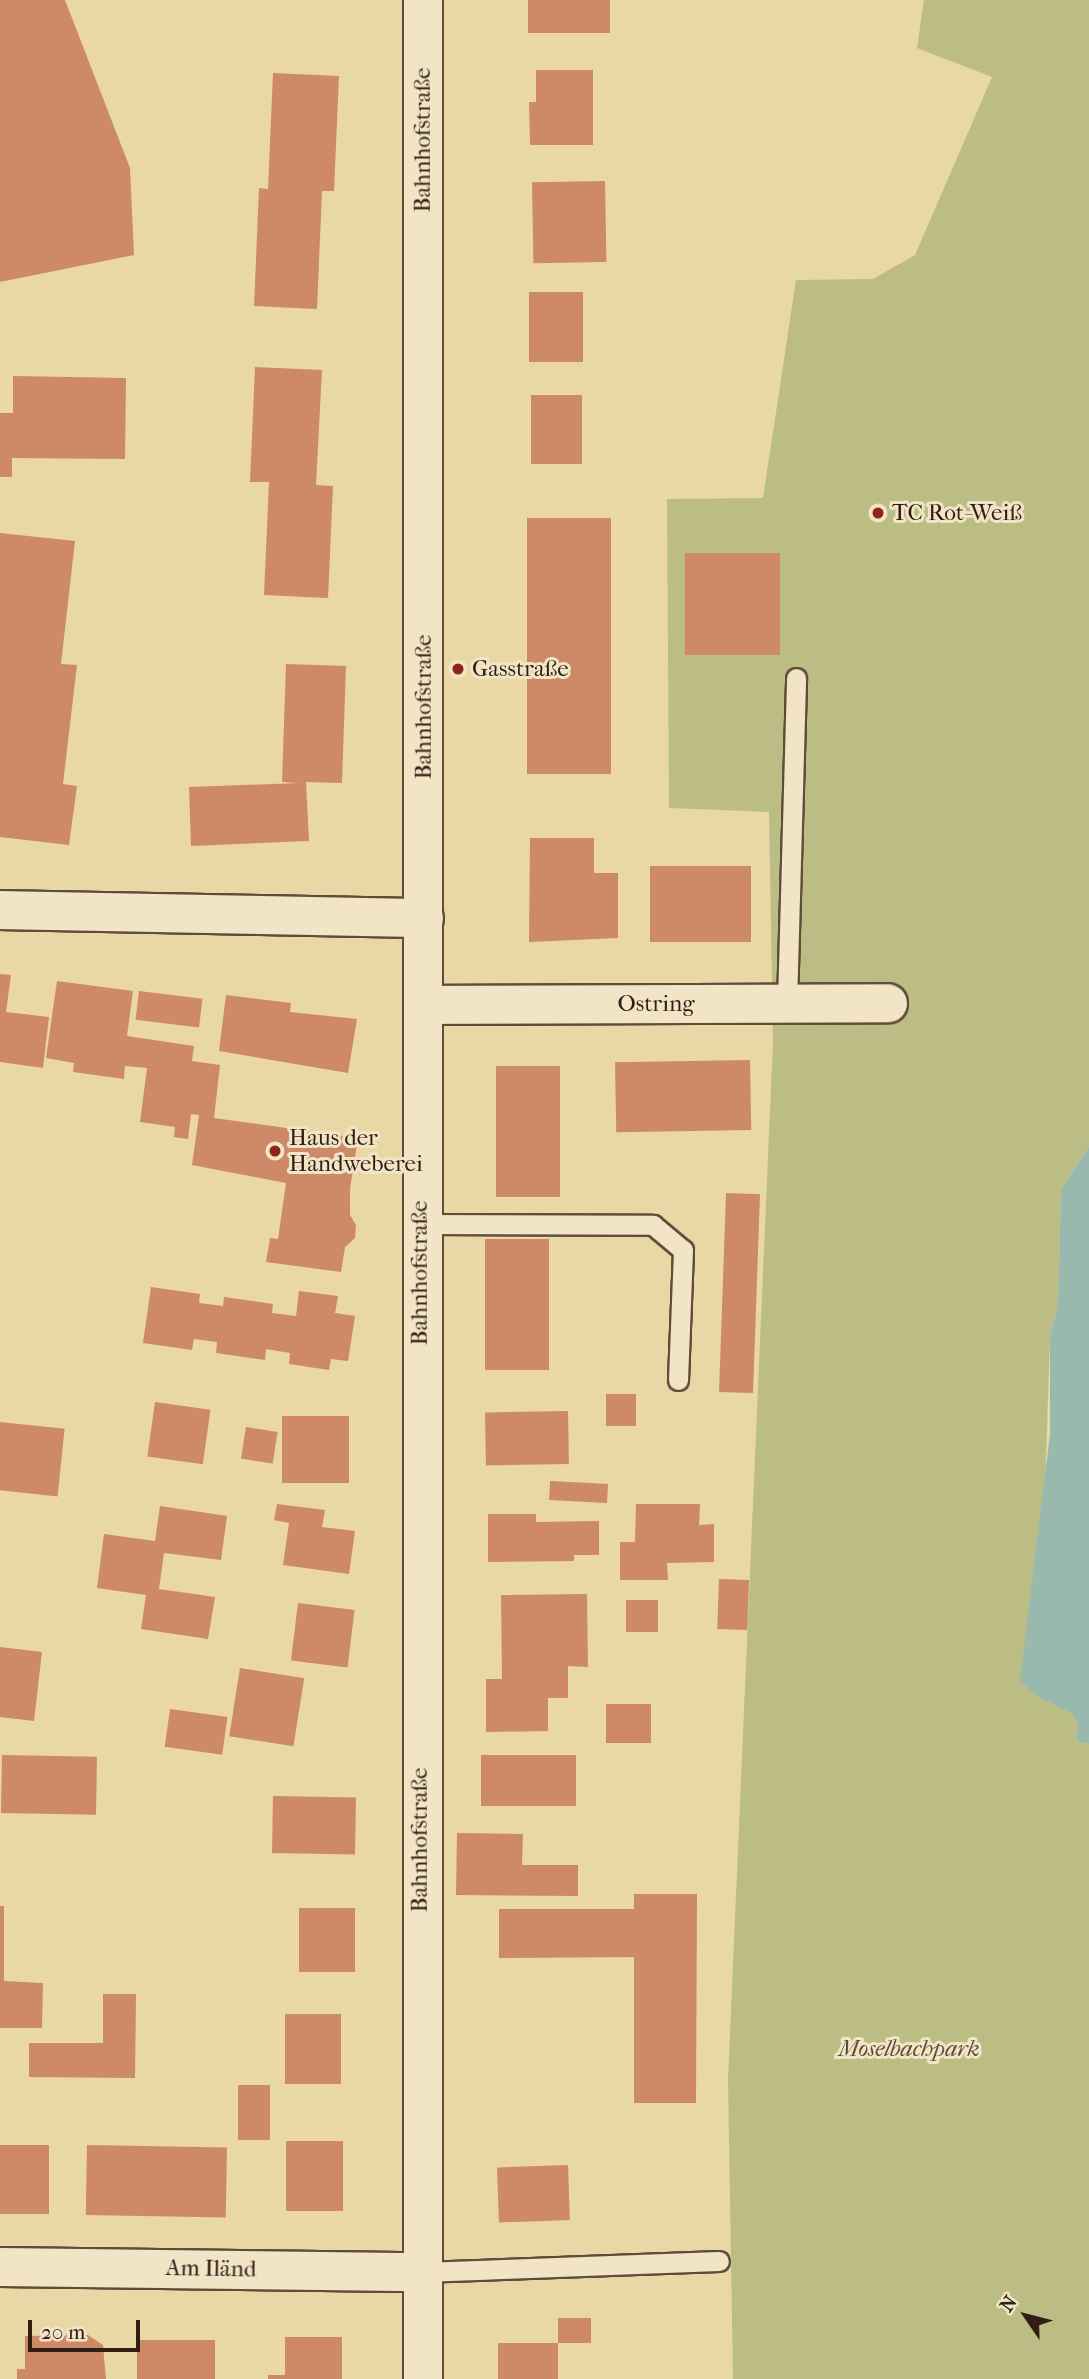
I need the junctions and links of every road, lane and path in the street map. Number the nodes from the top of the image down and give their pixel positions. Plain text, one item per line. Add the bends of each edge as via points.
1 (422, 0) edge
2 (796, 678) dead end
3 (0, 910) edge
4 (424, 918) junction
5 (888, 1003) dead end
6 (787, 1004) junction
7 (424, 1005) junction
8 (419, 1224) junction
9 (678, 1380) dead end
10 (719, 2261) dead end
11 (0, 2267) edge
12 (421, 2272) junction
13 (422, 2379) edge

1 - 4 street, Bahnhofstraße
2 - 6 lane
3 - 4 street
4 - 7 street, Bahnhofstraße
5 - 6 street, Ostring
6 - 7 street, Ostring
7 - 8 street, Bahnhofstraße
8 - 9 lane via 653,1225 682,1250
8 - 12 street, Bahnhofstraße
10 - 12 lane
11 - 12 street, Am Iländ
12 - 13 street, Bahnhofstraße

